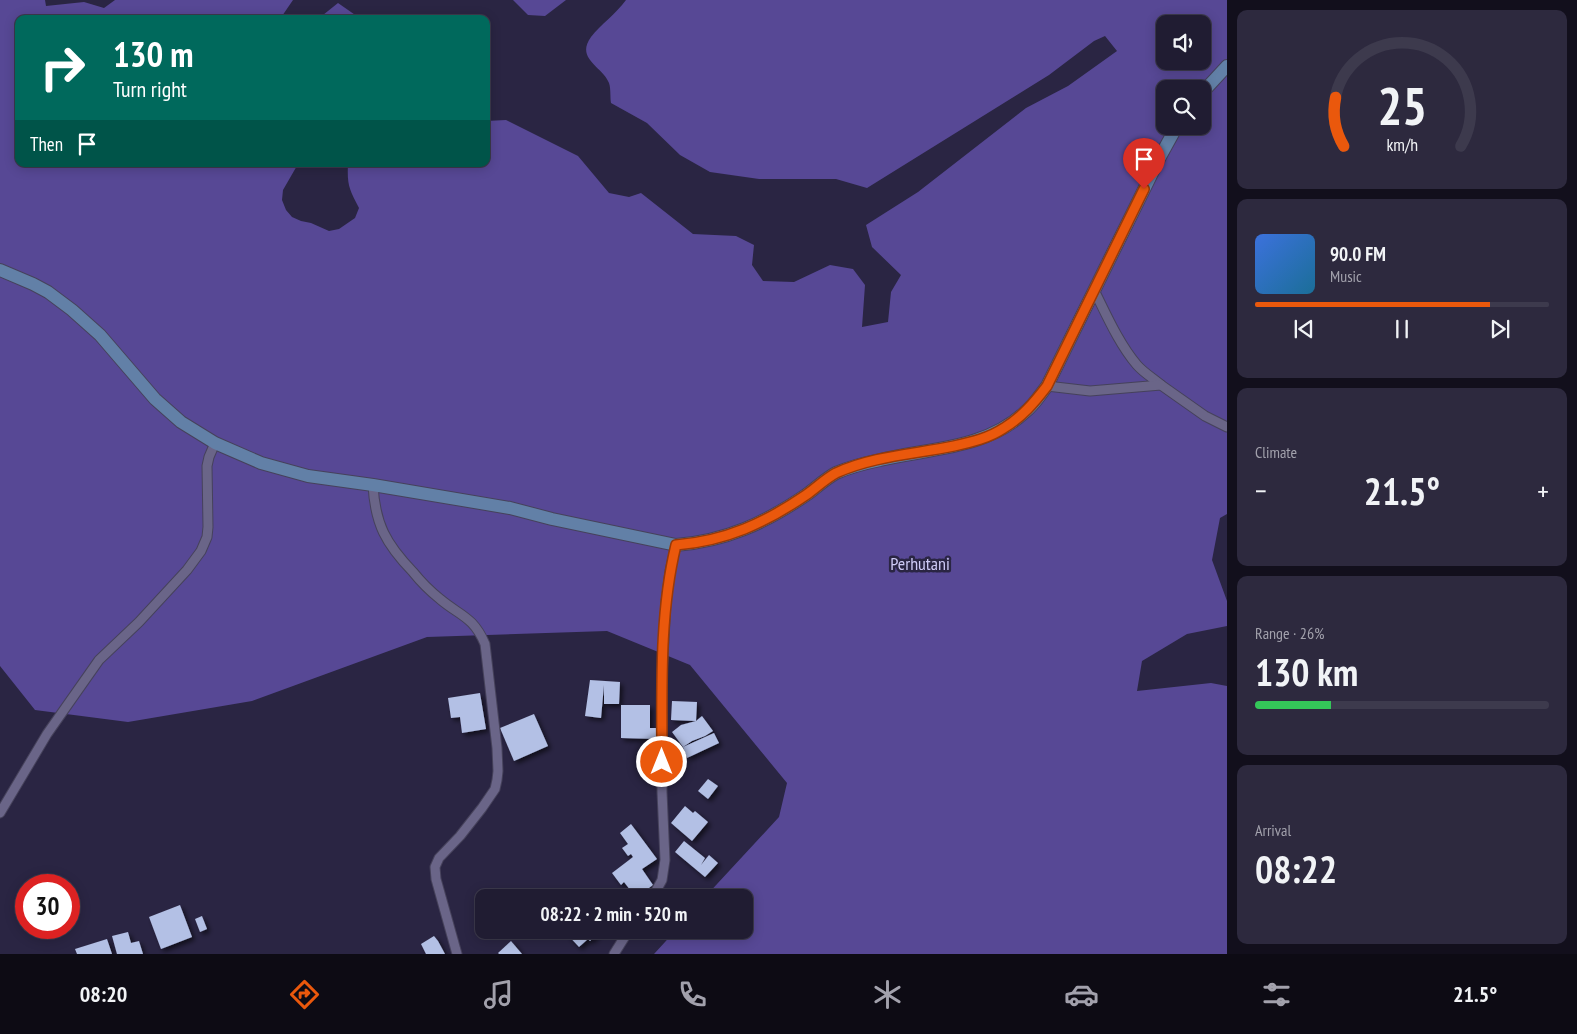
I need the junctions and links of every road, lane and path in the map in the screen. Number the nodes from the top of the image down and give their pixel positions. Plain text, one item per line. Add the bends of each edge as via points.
1 (1227, 66) edge
2 (1211, 83) edge
3 (1172, 135) edge
4 (0, 270) edge
5 (1094, 290) junction
6 (1161, 385) junction
7 (1047, 386) junction
8 (1227, 427) edge
9 (215, 443) junction
10 (373, 485) junction
11 (676, 545) junction
12 (0, 813) edge
13 (657, 889) edge
14 (623, 939) edge
15 (457, 954) edge
16 (614, 954) edge

1 - 2 street
3 - 5 street
4 - 9 street via 58,298 100,335 160,404 181,422
5 - 6 street via 1132,358
5 - 7 street
6 - 7 street via 1090,391
6 - 8 street
7 - 11 street via 1026,411 995,434 972,442 846,469 764,521 742,531 709,541
9 - 10 street via 261,463 308,476
9 - 12 street via 207,466 208,527 202,551 139,622 99,660 47,734
10 - 11 street via 510,508
10 - 15 street via 378,519 398,557 441,600 478,630 484,644 497,748 497,780 482,808 435,867
11 - 13 street via 666,602 662,676 665,860
14 - 16 street

